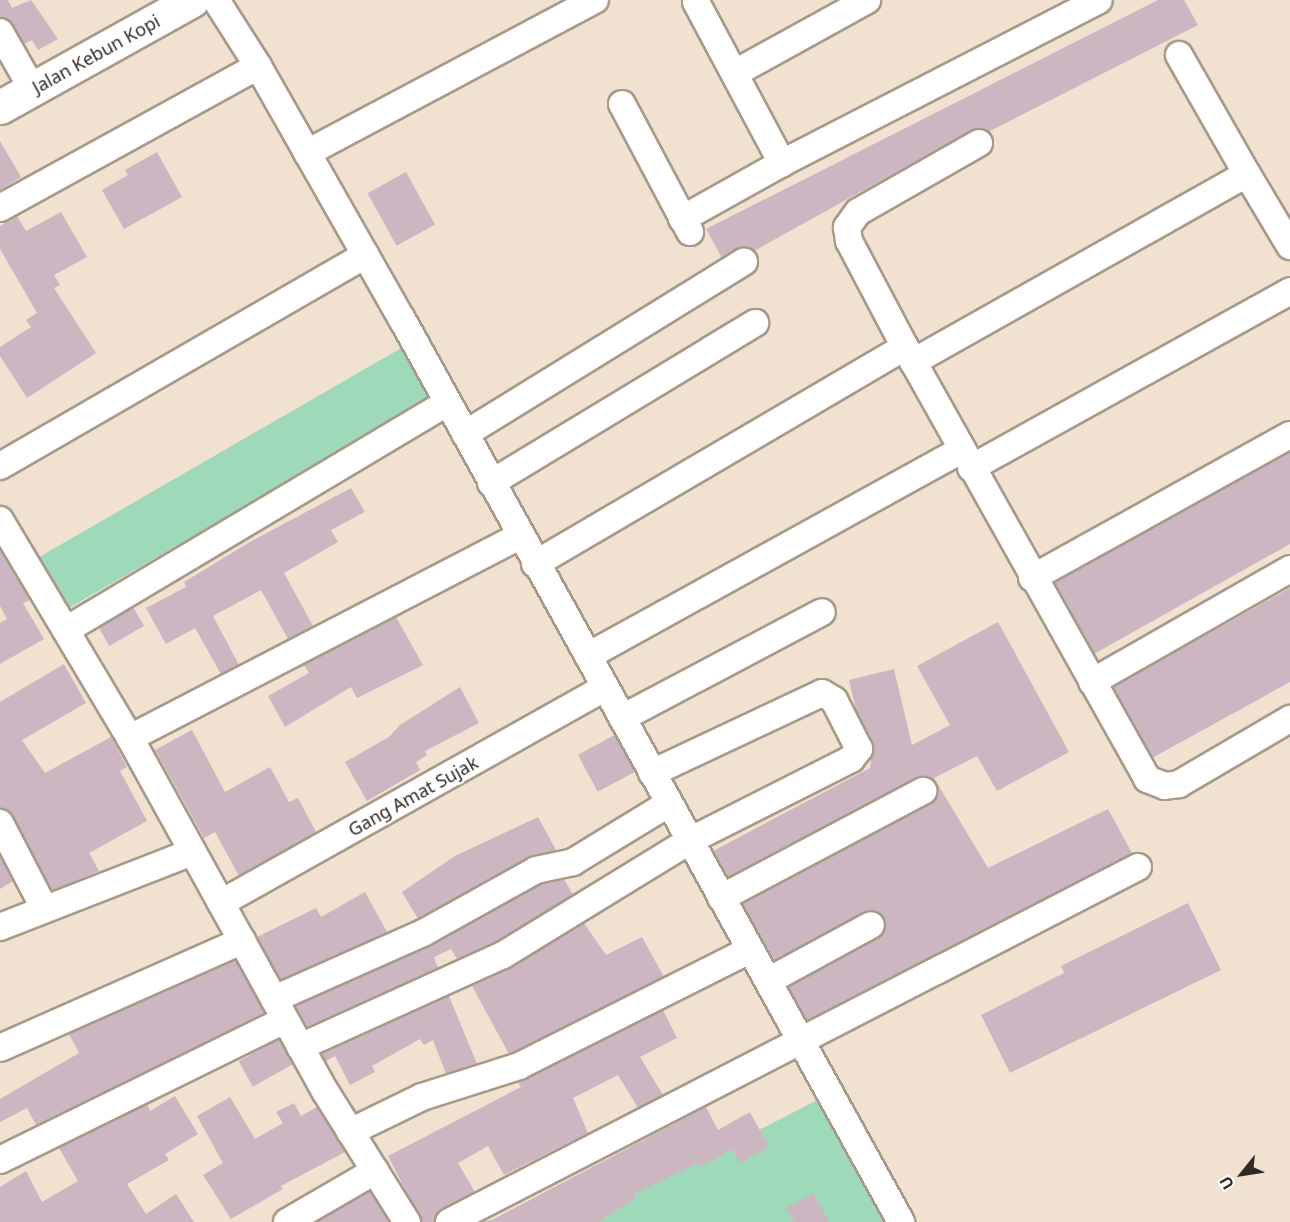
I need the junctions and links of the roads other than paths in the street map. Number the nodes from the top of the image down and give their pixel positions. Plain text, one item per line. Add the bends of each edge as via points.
1 (192, 0) edge
2 (216, 0) edge
3 (595, 0) edge
4 (867, 0) edge
5 (1099, 0) edge
6 (696, 2) dead end
7 (0, 32) edge
8 (1179, 55) dead end
9 (258, 66) junction
10 (735, 73) junction
11 (33, 90) junction
12 (622, 104) dead end
13 (0, 107) edge
14 (979, 143) dead end
15 (307, 153) junction
16 (782, 163) junction
17 (1247, 174) junction
18 (0, 208) edge
19 (1290, 246) edge
20 (365, 255) junction
21 (744, 262) dead end
22 (1290, 291) edge
23 (755, 323) dead end
24 (909, 355) junction
25 (447, 403) junction
26 (465, 434) junction
27 (1290, 435) edge
28 (966, 459) junction
29 (0, 466) edge
30 (492, 483) junction
31 (0, 520) edge
32 (520, 536) junction
33 (535, 564) junction
34 (1290, 569) edge
35 (1032, 578) junction
36 (822, 612) dead end
37 (66, 630) junction
38 (588, 656) junction
39 (1092, 682) junction
40 (604, 688) junction
41 (622, 718) junction
42 (1290, 719) edge
43 (130, 738) junction
44 (652, 773) junction
45 (923, 791) dead end
46 (668, 804) junction
47 (0, 823) edge
48 (689, 841) junction
49 (192, 852) junction
50 (1138, 867) dead end
51 (721, 898) junction
52 (222, 903) junction
53 (44, 908) junction
54 (871, 926) dead end
55 (0, 927) edge
56 (242, 941) junction
57 (750, 950) junction
58 (768, 981) junction
59 (279, 1009) junction
60 (802, 1040) junction
61 (300, 1047) junction
62 (0, 1048) edge
63 (350, 1132) junction
64 (0, 1160) edge
65 (375, 1171) junction
66 (287, 1222) edge
67 (407, 1222) edge
68 (449, 1222) edge
69 (901, 1222) edge

1 - 11 main road, Jalan Kebun Kopi
2 - 9 street
3 - 15 street
4 - 10 street
5 - 16 street
6 - 10 street
7 - 11 street
8 - 17 street
9 - 15 street
9 - 18 street
10 - 16 street
11 - 13 main road, Jalan Kebun Kopi
12 - 16 street via 686,225
14 - 24 street via 858,212 847,227 849,241
15 - 20 street
17 - 19 street
17 - 24 street
20 - 25 street
20 - 29 street
21 - 26 street
22 - 28 street
23 - 30 street
24 - 28 street
24 - 33 street
25 - 26 street
25 - 37 street
26 - 30 street
27 - 35 street
28 - 35 street
28 - 38 street
30 - 32 street
31 - 37 street
32 - 33 street
32 - 43 street
33 - 38 street
34 - 39 street
35 - 39 street
36 - 41 street
37 - 43 street
38 - 40 street
39 - 42 street via 1147,779 1165,786 1179,784
40 - 41 street
40 - 52 street, Gang Amat Sujak
41 - 44 street
43 - 49 street
44 - 46 street
44 - 48 street via 815,694 828,695 838,707 860,749 856,757
45 - 51 street
46 - 48 street
46 - 59 street via 573,862 536,870
47 - 53 street
48 - 51 street
48 - 61 street via 503,955
49 - 52 street
49 - 53 street
50 - 60 street
51 - 57 street
52 - 56 street
53 - 55 street
54 - 58 street
56 - 59 street
56 - 62 street
57 - 58 street
57 - 63 street via 519,1066 422,1097
58 - 60 street
59 - 61 street
59 - 64 street
60 - 68 street
60 - 69 street
61 - 63 street
63 - 65 street
65 - 66 street
65 - 67 street

